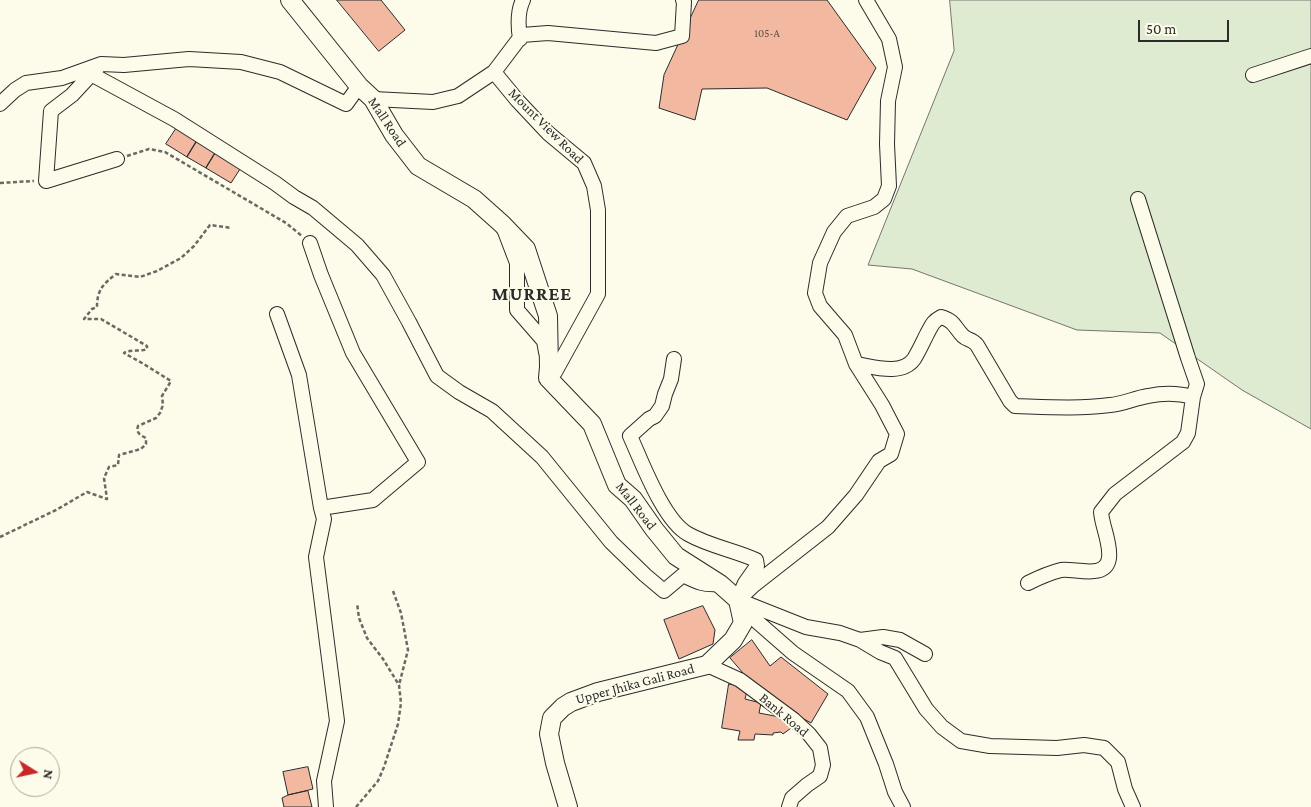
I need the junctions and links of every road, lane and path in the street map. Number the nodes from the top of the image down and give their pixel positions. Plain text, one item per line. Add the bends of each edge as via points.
1 (290, 0) edge
2 (522, 0) edge
3 (683, 0) edge
4 (866, 0) edge
5 (520, 39) junction
6 (1311, 56) edge
7 (101, 64) junction
8 (494, 72) junction
9 (91, 74) junction
10 (1253, 75) dead end
11 (359, 86) junction
12 (373, 100) junction
13 (0, 104) edge
14 (117, 159) joint
15 (46, 181) junction
16 (0, 183) edge
17 (1138, 200) dead end
18 (502, 224) junction
19 (232, 228) dead end
20 (310, 243) joint
21 (277, 314) dead end
22 (674, 359) dead end
23 (856, 364) junction
24 (549, 372) junction
25 (1193, 398) junction
26 (321, 508) junction
27 (0, 537) edge
28 (1028, 583) dead end
29 (720, 584) junction
30 (392, 591) dead end
31 (738, 600) junction
32 (357, 603) dead end
33 (860, 640) junction
34 (925, 654) dead end
35 (707, 665) junction
36 (398, 685) junction
37 (326, 807) edge
38 (356, 807) edge
39 (568, 807) edge
40 (790, 807) edge
41 (904, 807) edge
42 (1133, 807) edge

1 - 11 main road, Mall Road
2 - 5 street via 518,24
3 - 5 street via 682,36 656,43 548,33 522,35
4 - 23 street via 889,39 895,67 888,101 889,186 884,199 874,207 847,216 834,232 820,263 815,293 820,306 845,335
5 - 8 street
6 - 10 street
7 - 9 street
7 - 11 street via 189,59 241,62 280,72 346,104
7 - 13 street via 62,78 26,83
8 - 12 street via 458,96 433,102
8 - 24 street, Mount View Road via 548,133 584,163 594,186 598,218 598,294 555,372
9 - 15 street via 72,95 51,111
9 - 29 street via 174,119 275,183 313,208 357,245 383,275 437,376 492,412 542,457 611,542 664,591 683,575 701,584
11 - 12 main road, Mall Road
12 - 18 main road, Mall Road via 418,166 474,199
14 - 15 street
14 - 20 path via 149,149 166,152 286,223
15 - 16 path
17 - 25 street via 1197,384
18 - 24 main road, Mall Road via 526,249 548,316
18 - 24 street, Mall Road via 517,263 517,310 544,341
19 - 27 path via 210,225 181,258 140,277 116,274 104,283 97,298 98,307 84,319 101,319 147,346 143,351 124,354 171,382 162,396 160,413 138,426 137,430 146,438 146,444 141,449 118,455 118,464 109,467 104,478 107,499 87,492
20 - 26 street via 354,353 418,462 373,500
21 - 26 street via 299,375
22 - 31 street via 662,406 655,416 630,436 666,513 675,523 686,533 756,560 757,566
23 - 25 street via 886,368 907,366 934,320 941,317 949,319 965,338 978,344 1015,406 1064,408 1112,405 1174,394
23 - 31 street via 897,434 891,454 879,461 828,527
24 - 29 main road, Mall Road via 592,424 617,485 633,499 676,556
25 - 28 street via 1188,433 1183,442 1115,494 1100,512 1109,551 1106,566 1099,571 1062,570
26 - 37 street via 324,519 316,557 337,721 324,781
29 - 31 main road, Mall Road
30 - 36 path via 402,612 408,650
31 - 33 street via 806,627
31 - 35 main road, Upper Jhika Gali Road via 742,622 733,640
31 - 41 street via 780,642 848,691 866,717
32 - 36 path via 367,638
33 - 34 street via 883,637 900,640
33 - 42 street via 896,658 926,709 961,741 990,746 1057,748 1084,745 1104,748 1118,762
35 - 39 main road, Upper Jhika Gali Road via 598,692 571,702 552,718 550,734 555,763
35 - 40 street, Bank Road via 740,680 794,720 820,748 823,765 820,776 792,798
36 - 38 path via 401,703 398,724 384,767 378,781

